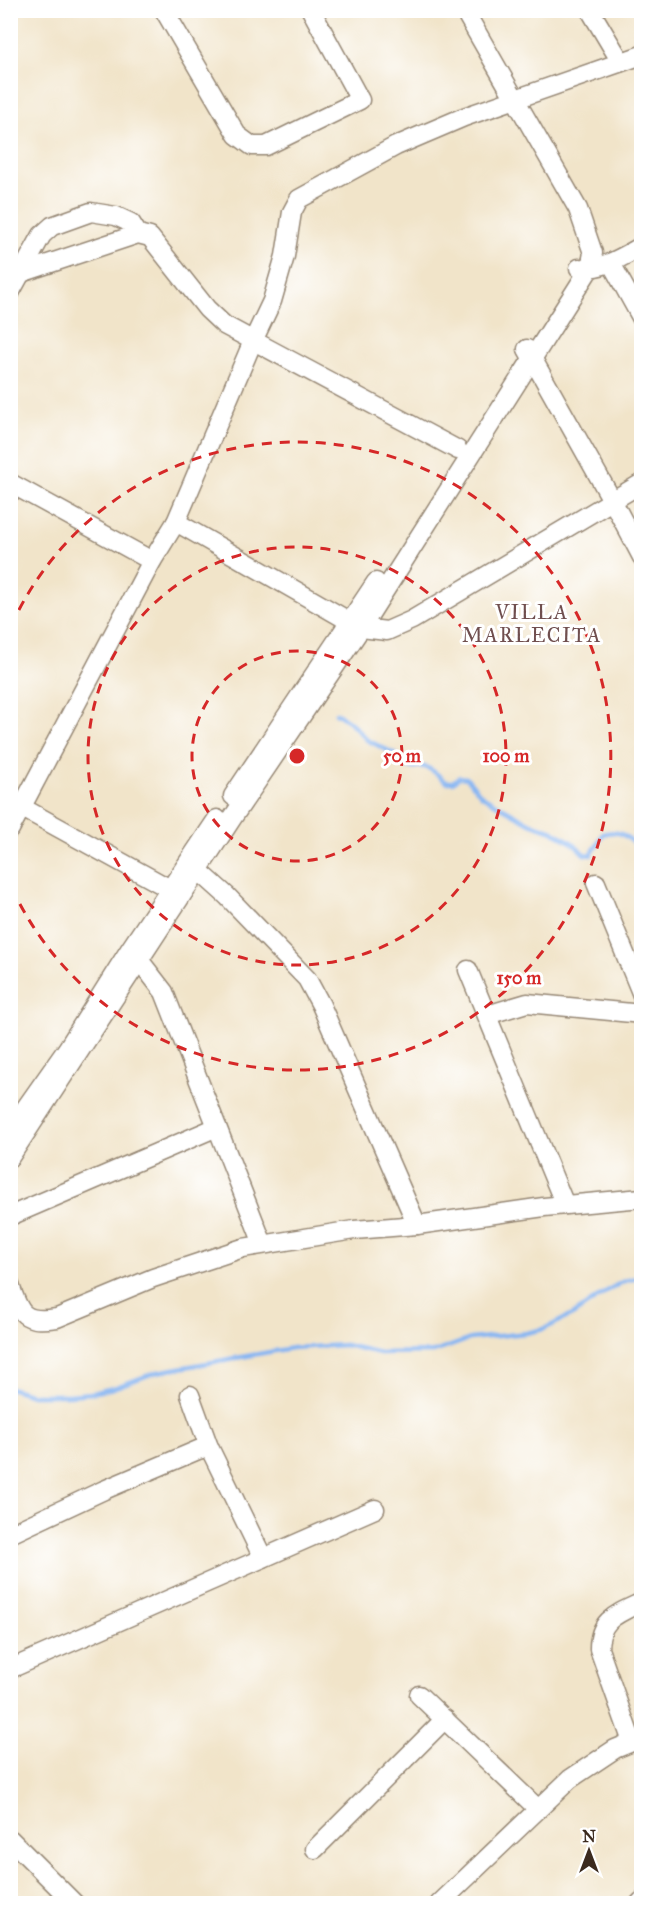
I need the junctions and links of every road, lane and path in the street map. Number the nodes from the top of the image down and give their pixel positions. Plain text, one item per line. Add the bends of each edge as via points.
1 (164, 10) edge
2 (311, 10) edge
3 (464, 10) edge
4 (590, 10) edge
5 (642, 55) edge
6 (621, 62) junction
7 (516, 99) junction
8 (138, 234) junction
9 (642, 246) edge
10 (611, 263) junction
11 (584, 268) junction
12 (21, 273) junction
13 (10, 293) edge
14 (642, 319) edge
15 (253, 341) junction
16 (529, 353) junction
17 (458, 450) junction
18 (10, 483) edge
19 (642, 483) edge
20 (612, 500) junction
21 (176, 522) junction
22 (642, 557) edge
23 (152, 561) junction
24 (355, 625) junction
25 (16, 804) edge
26 (10, 829) edge
27 (198, 870) junction
28 (596, 883) dead end
29 (170, 889) junction
30 (135, 954) junction
31 (468, 970) dead end
32 (642, 995) edge
33 (642, 1014) edge
34 (487, 1015) junction
35 (13, 1121) edge
36 (217, 1127) junction
37 (10, 1157) edge
38 (642, 1198) edge
39 (565, 1205) junction
40 (10, 1216) edge
41 (417, 1226) junction
42 (263, 1244) junction
43 (10, 1285) edge
44 (190, 1395) dead end
45 (209, 1447) junction
46 (375, 1509) dead end
47 (10, 1534) edge
48 (263, 1558) junction
49 (642, 1602) edge
50 (10, 1669) edge
51 (420, 1695) dead end
52 (445, 1719) junction
53 (637, 1740) edge
54 (538, 1809) junction
55 (10, 1839) edge
56 (315, 1849) dead end
57 (75, 1904) edge
58 (439, 1904) edge

1 - 2 street via 237,135 252,146 266,146 360,100
3 - 7 street
4 - 6 street
5 - 6 street
6 - 7 street
7 - 11 street via 578,209 585,234
7 - 15 street via 396,146 299,199 292,212 273,301
8 - 12 street
8 - 12 street via 131,223 91,212 52,226 42,235
8 - 15 street via 150,237 224,325
9 - 10 street
10 - 11 street
10 - 14 street
11 - 16 street
12 - 13 street
15 - 17 street
15 - 21 street
16 - 17 street
16 - 20 street
16 - 24 street via 440,501
17 - 24 street
18 - 23 street
19 - 20 street
20 - 22 street
20 - 24 street via 412,620 387,631
21 - 23 street
21 - 24 street
23 - 25 street
24 - 27 street
24 - 29 street
25 - 26 street
25 - 29 street
27 - 30 street
27 - 41 street via 307,979
28 - 32 street
29 - 30 street
30 - 35 street
30 - 36 street via 164,992
30 - 37 street
31 - 34 street
33 - 34 street via 527,1003
34 - 39 street
36 - 40 street
36 - 42 street
38 - 39 street
39 - 41 street
41 - 42 street via 354,1230
42 - 43 street via 153,1278 49,1320 24,1316
44 - 45 street
45 - 47 street
45 - 48 street
46 - 48 street
48 - 50 street
49 - 53 street via 610,1618 599,1636 599,1649
51 - 52 street
52 - 54 street
52 - 56 street
53 - 54 street via 615,1749 570,1779
54 - 58 street
55 - 57 street

